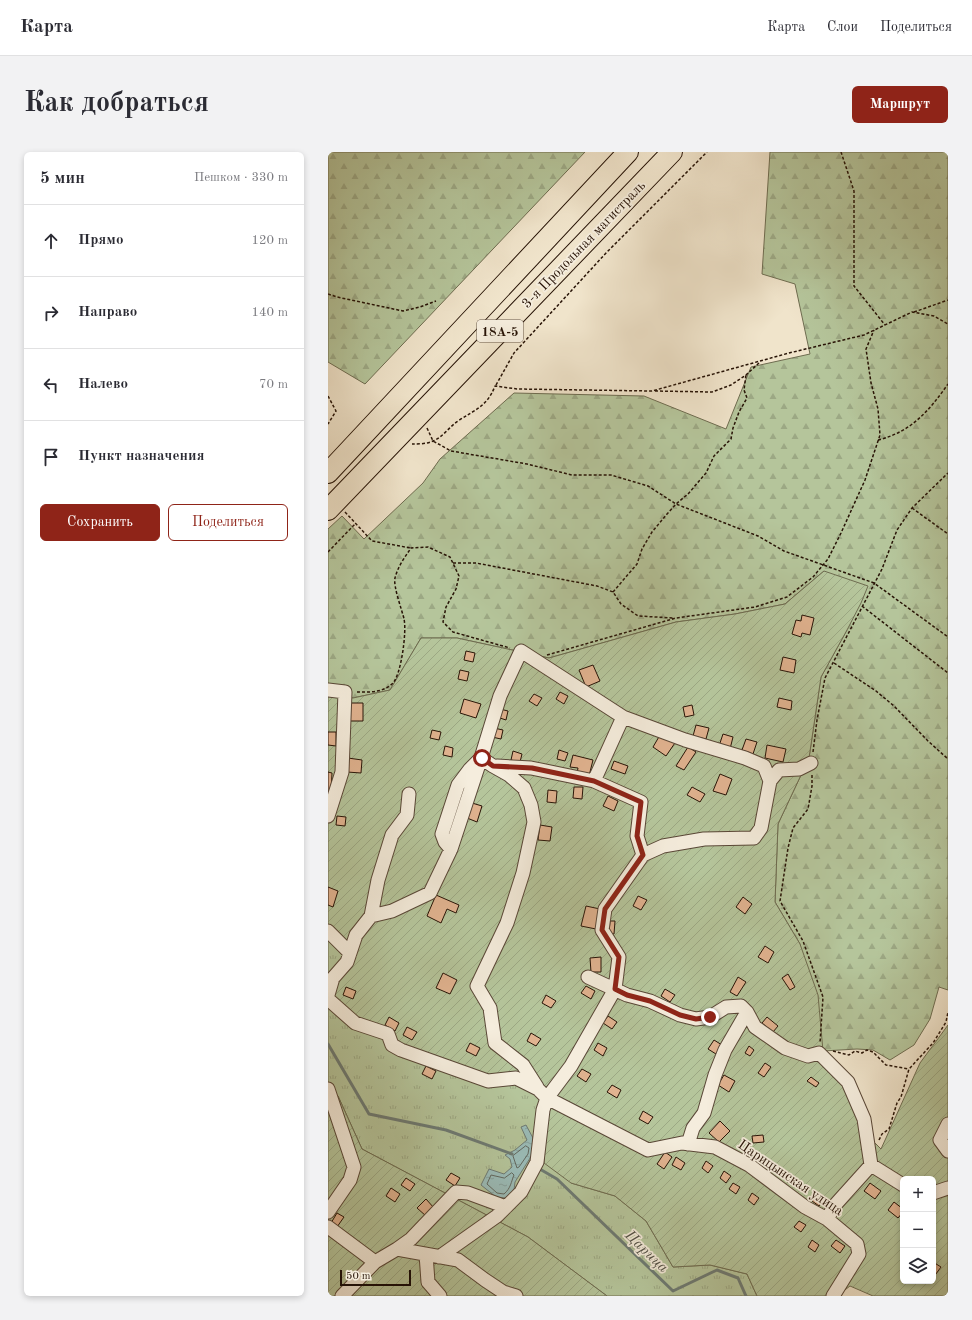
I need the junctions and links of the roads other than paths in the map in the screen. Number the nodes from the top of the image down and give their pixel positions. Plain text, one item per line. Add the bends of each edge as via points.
1 (628, 152) edge
2 (672, 152) edge
3 (355, 445) junction
4 (328, 458) edge
5 (328, 473) edge
6 (332, 506) edge
7 (328, 690) edge
8 (623, 717) junction
9 (482, 758) junction
10 (811, 763) road end
11 (493, 766) junction
12 (594, 781) junction
13 (770, 781) junction
14 (409, 794) dead end
15 (328, 816) edge
16 (643, 855) junction
17 (371, 916) junction
18 (328, 931) edge
19 (350, 953) junction
20 (588, 977) dead end
21 (615, 989) junction
22 (328, 995) edge
23 (328, 999) edge
24 (747, 1012) junction
25 (328, 1089) edge
26 (538, 1089) junction
27 (547, 1098) junction
28 (948, 1124) edge
29 (688, 1144) junction
30 (948, 1151) edge
31 (871, 1165) junction
32 (900, 1183) edge
33 (948, 1188) edge
34 (936, 1193) edge
35 (506, 1207) junction
36 (328, 1212) edge
37 (827, 1219) junction
38 (328, 1224) edge
39 (397, 1248) junction
40 (426, 1254) junction
41 (439, 1257) junction
42 (375, 1262) junction
43 (342, 1296) edge
44 (440, 1296) edge
45 (516, 1296) edge
46 (833, 1296) edge

1 - 3 highway, 3-я Продольная магистраль / 18А-5
2 - 6 highway, 3-я Продольная магистраль / 18А-5
3 - 4 street
3 - 5 highway, 3-я Продольная магистраль / 18А-5
7 - 15 street via 345,692 342,772
8 - 9 street via 521,651 500,696
8 - 12 street
8 - 13 street via 764,766
9 - 11 street
9 - 17 street via 451,849 430,893 392,911
10 - 13 street via 799,770 779,770
11 - 12 street via 532,768
11 - 26 street via 510,775 524,788 534,822 523,873 507,923 477,986 490,1008 495,1043 523,1065
12 - 16 street via 641,802 637,836
13 - 16 street via 761,828 754,838 704,839 663,846
14 - 17 street via 407,815 392,835 378,880
16 - 21 street via 605,909 602,930 619,957
17 - 19 street via 356,935
18 - 19 street
19 - 22 street via 348,962 333,978
20 - 21 street
21 - 24 street via 696,1019 710,1017 726,1007 741,1006
21 - 27 street via 571,1066
23 - 26 street via 355,1023 388,1034 392,1044 401,1050 488,1080 516,1078
24 - 29 street via 726,1050 715,1075 704,1112 693,1128
24 - 31 street via 754,1027 785,1048 808,1056 819,1053 848,1082 864,1119
25 - 36 street via 354,1167 350,1180
26 - 27 street, Царицынская улица
27 - 29 street, Царицынская улица via 648,1150
27 - 35 street via 543,1110 538,1162 521,1192
28 - 30 street via 940,1140
29 - 37 street, Царицынская улица via 715,1147 749,1165 806,1208
31 - 32 street
31 - 37 street via 835,1205
33 - 34 street
35 - 39 street via 468,1193 456,1192 411,1239
35 - 41 street
37 - 46 street, Царицынская улица via 857,1244 859,1254
38 - 42 street
39 - 40 street
39 - 42 street
40 - 41 street
40 - 44 street via 428,1282
41 - 45 street via 458,1260 503,1292
42 - 43 street

